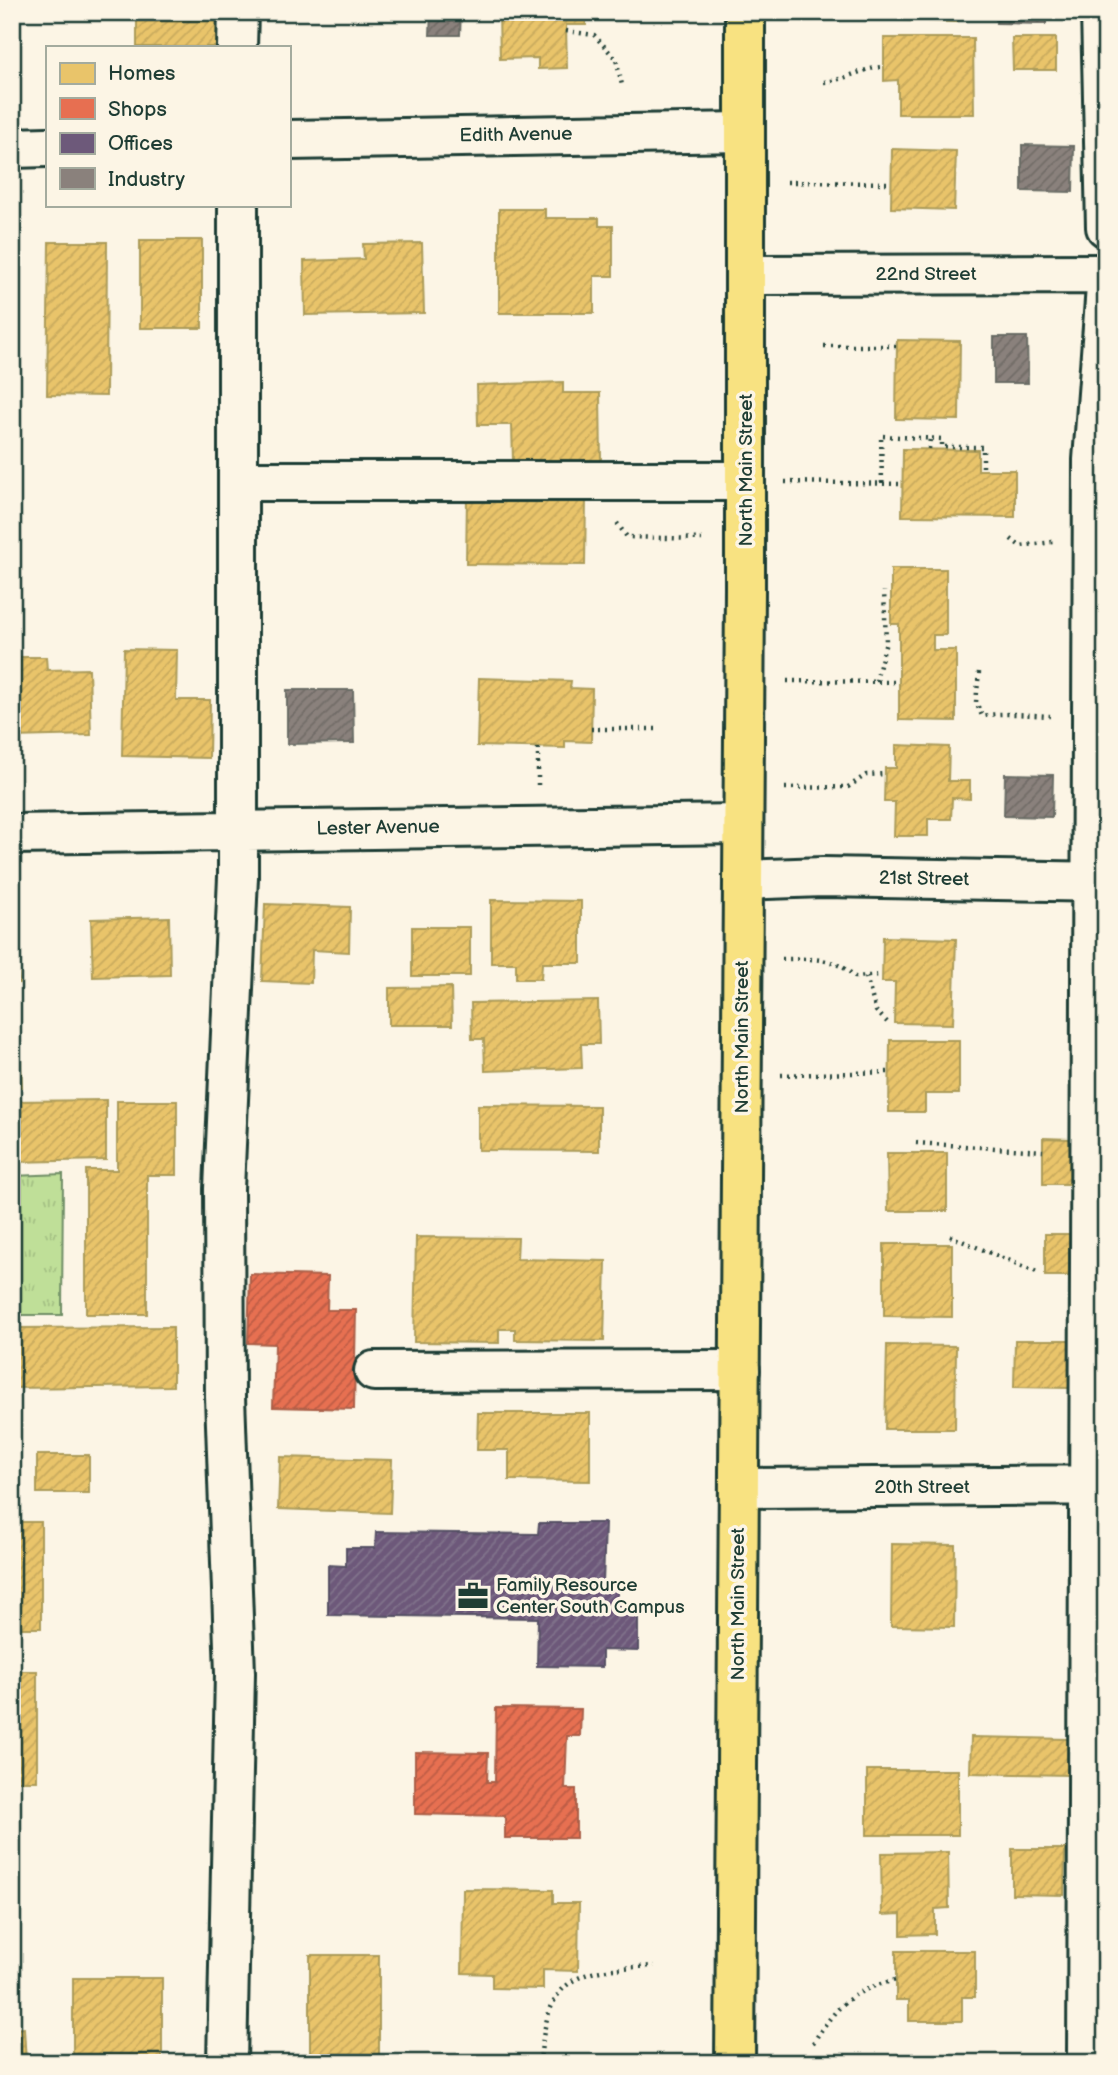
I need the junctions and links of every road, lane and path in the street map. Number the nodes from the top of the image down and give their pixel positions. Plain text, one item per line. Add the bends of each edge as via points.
1 (238, 12) edge
2 (745, 12) edge
3 (1101, 12) edge
4 (566, 31) dead end
5 (237, 46) edge
6 (884, 67) dead end
7 (824, 82) dead end
8 (622, 85) dead end
9 (743, 132) junction
10 (290, 140) edge
11 (46, 147) edge
12 (12, 148) edge
13 (744, 183) junction
14 (891, 183) dead end
15 (238, 206) edge
16 (1106, 227) edge
17 (1106, 274) edge
18 (746, 275) junction
19 (1106, 287) edge
20 (824, 346) dead end
21 (897, 346) dead end
22 (930, 437) junction
23 (929, 449) dead end
24 (983, 470) dead end
25 (238, 481) junction
26 (745, 481) junction
27 (824, 482) dead end
28 (882, 483) junction
29 (902, 484) dead end
30 (614, 519) dead end
31 (1011, 539) dead end
32 (745, 540) junction
33 (1058, 546) dead end
34 (884, 591) dead end
35 (979, 672) dead end
36 (824, 681) dead end
37 (876, 681) junction
38 (899, 682) dead end
39 (1059, 716) dead end
40 (591, 729) dead end
41 (660, 729) dead end
42 (885, 774) dead end
43 (822, 789) dead end
44 (743, 824) junction
45 (238, 830) junction
46 (12, 834) edge
47 (743, 880) junction
48 (1098, 882) edge
49 (743, 960) junction
50 (882, 975) dead end
51 (866, 976) junction
52 (888, 1023) dead end
53 (889, 1072) dead end
54 (742, 1075) junction
55 (916, 1143) dead end
56 (1043, 1151) dead end
57 (950, 1236) dead end
58 (1039, 1273) dead end
59 (740, 1370) junction
60 (374, 1371) dead end
61 (1097, 1485) edge
62 (739, 1488) junction
63 (654, 1966) dead end
64 (897, 1980) dead end
65 (813, 2043) dead end
66 (227, 2063) edge
67 (540, 2063) edge
68 (735, 2063) edge
69 (1087, 2063) edge

1 - 5 street
2 - 9 main road, North Main Street
3 - 16 street
4 - 8 path via 594,35 616,60
6 - 7 path via 864,68 840,81
9 - 10 street, Edith Avenue
9 - 13 main road, North Main Street
11 - 12 street
13 - 14 path
13 - 18 main road, North Main Street
15 - 25 street
17 - 18 street, 22nd Street
18 - 26 main road, North Main Street
19 - 48 street via 1093,460
20 - 21 path
22 - 23 path
22 - 24 path via 942,439 942,447 983,447
22 - 28 path via 881,436
25 - 26 street
25 - 45 street
26 - 32 main road, North Main Street
27 - 28 path
28 - 29 path
30 - 32 path via 627,537
31 - 33 path via 1020,546 1032,542
32 - 44 main road, North Main Street
34 - 37 path via 886,642
35 - 39 path via 976,702 982,716
36 - 37 path
37 - 38 path
40 - 41 path
42 - 43 path via 866,775 848,787
44 - 45 street, Lester Avenue
44 - 47 main road, North Main Street
45 - 46 street, Lester Avenue
45 - 66 street via 224,1189 225,1397 235,1673
47 - 48 street, 21st Street
47 - 49 main road, North Main Street
48 - 61 street
49 - 51 path via 822,959 844,966 855,977
49 - 54 main road, North Main Street
50 - 51 path
51 - 52 path via 876,1011
53 - 54 path
54 - 59 main road, North Main Street
55 - 56 path
57 - 58 path
59 - 60 street
59 - 62 main road, North Main Street
61 - 62 street, 20th Street
61 - 69 street
62 - 68 main road, North Main Street
63 - 67 path via 593,1970 570,1980 546,2016
64 - 65 path via 867,1986 850,1997

